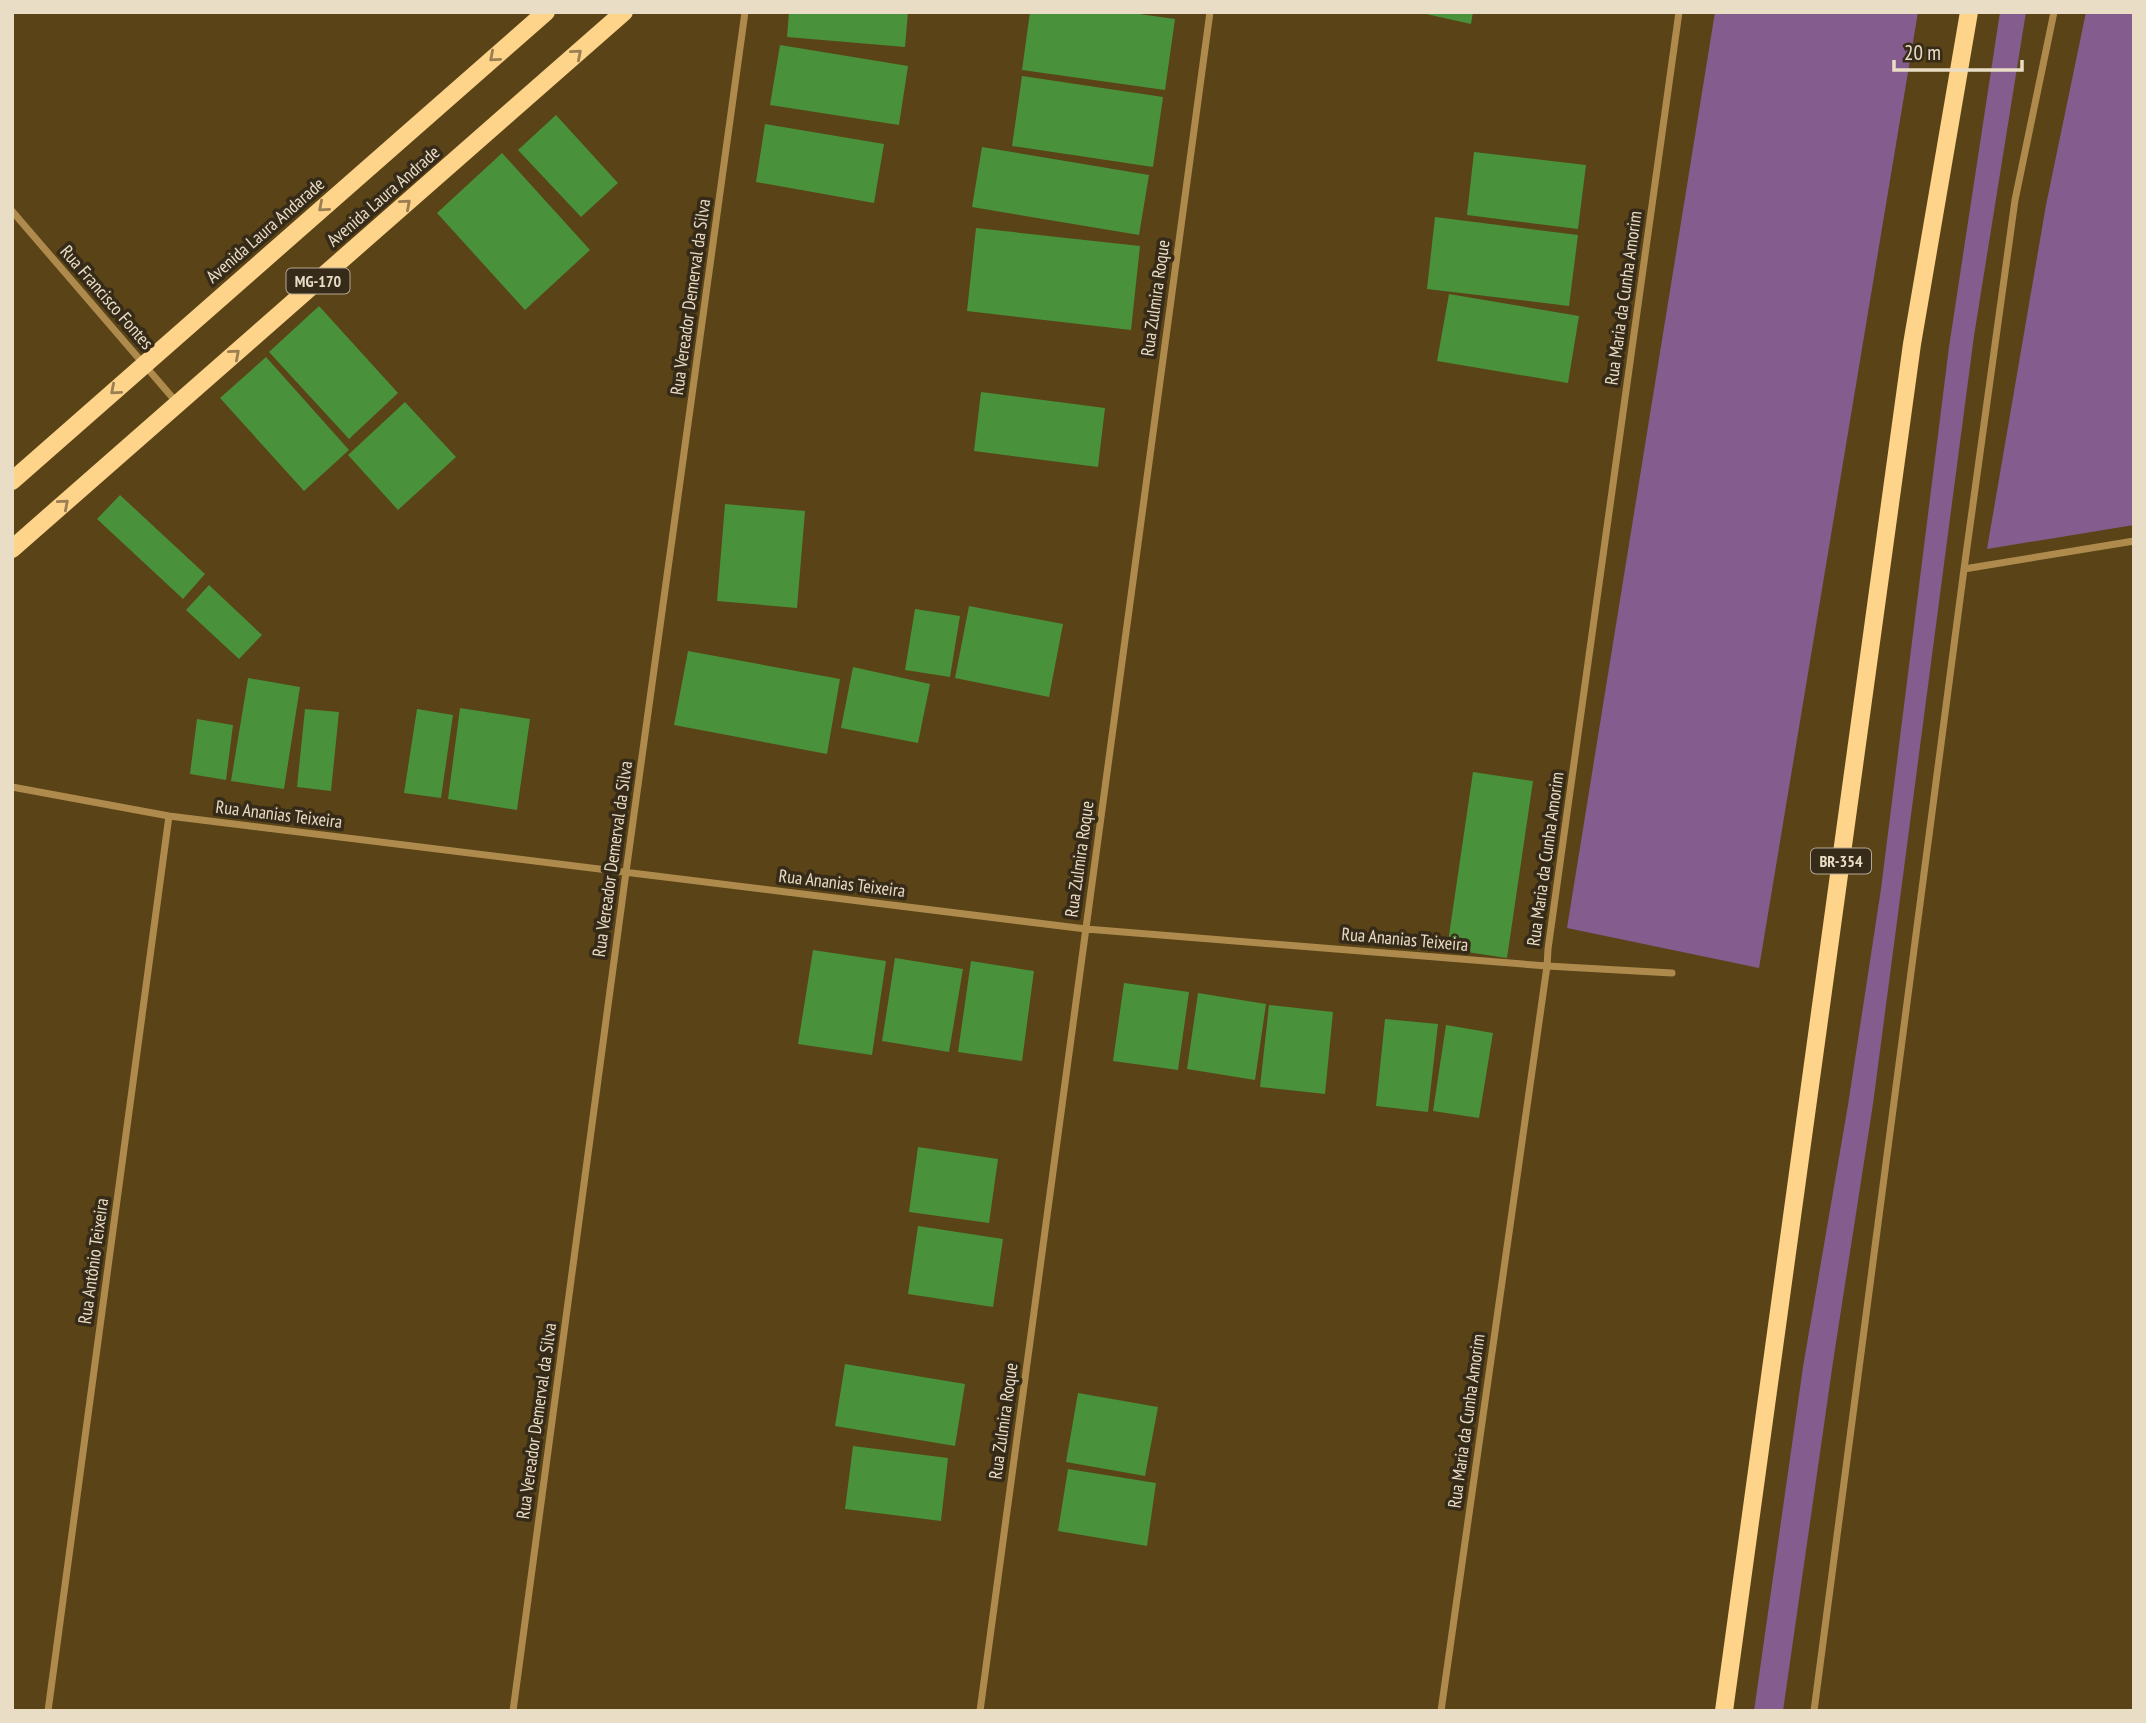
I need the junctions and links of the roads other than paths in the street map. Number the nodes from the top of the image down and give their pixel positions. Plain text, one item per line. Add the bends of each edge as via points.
1 (546, 12) edge
2 (624, 12) edge
3 (746, 12) edge
4 (1210, 12) edge
5 (1679, 12) edge
6 (1969, 12) edge
7 (2054, 12) edge
8 (12, 211) edge
9 (144, 364) junction
10 (178, 404) junction
11 (12, 481) edge
12 (2134, 541) edge
13 (12, 549) edge
14 (1964, 569) junction
15 (12, 786) edge
16 (169, 816) junction
17 (626, 872) junction
18 (1086, 929) junction
19 (1547, 967) junction
20 (1672, 973) dead end
21 (48, 1711) edge
22 (513, 1711) edge
23 (980, 1711) edge
24 (1441, 1711) edge
25 (1724, 1711) edge
26 (1814, 1711) edge

1 -> 9 main road, Avenida Laura Andarade / MG-170
10 -> 2 main road, Avenida Laura Andrade / MG-170
3 - 17 street, Rua Vereador Demerval da Silva
4 - 18 street, Rua Zulmira Roque
5 - 19 street, Rua Maria da Cunha Amorim
6 - 25 main road, BR-354 via 1912,344
7 - 14 street via 2015,200
8 - 9 street, Rua Francisco Fontes
9 - 10 street, Rua Francisco Fontes
9 -> 11 main road, Avenida Laura Andarade / MG-170
13 -> 10 main road, Avenida Laura Andrade / MG-170
12 - 14 street
14 - 26 street
15 - 16 street, Rua Ananias Teixeira
16 - 17 street, Rua Ananias Teixeira
16 - 21 street, Rua Antônio Teixeira
17 - 18 street, Rua Ananias Teixeira
17 - 22 street, Rua Vereador Demerval da Silva
18 - 19 street, Rua Ananias Teixeira
18 - 23 street, Rua Zulmira Roque
19 - 20 street, Rua Ananias Teixeira
19 - 24 street, Rua Maria da Cunha Amorim

